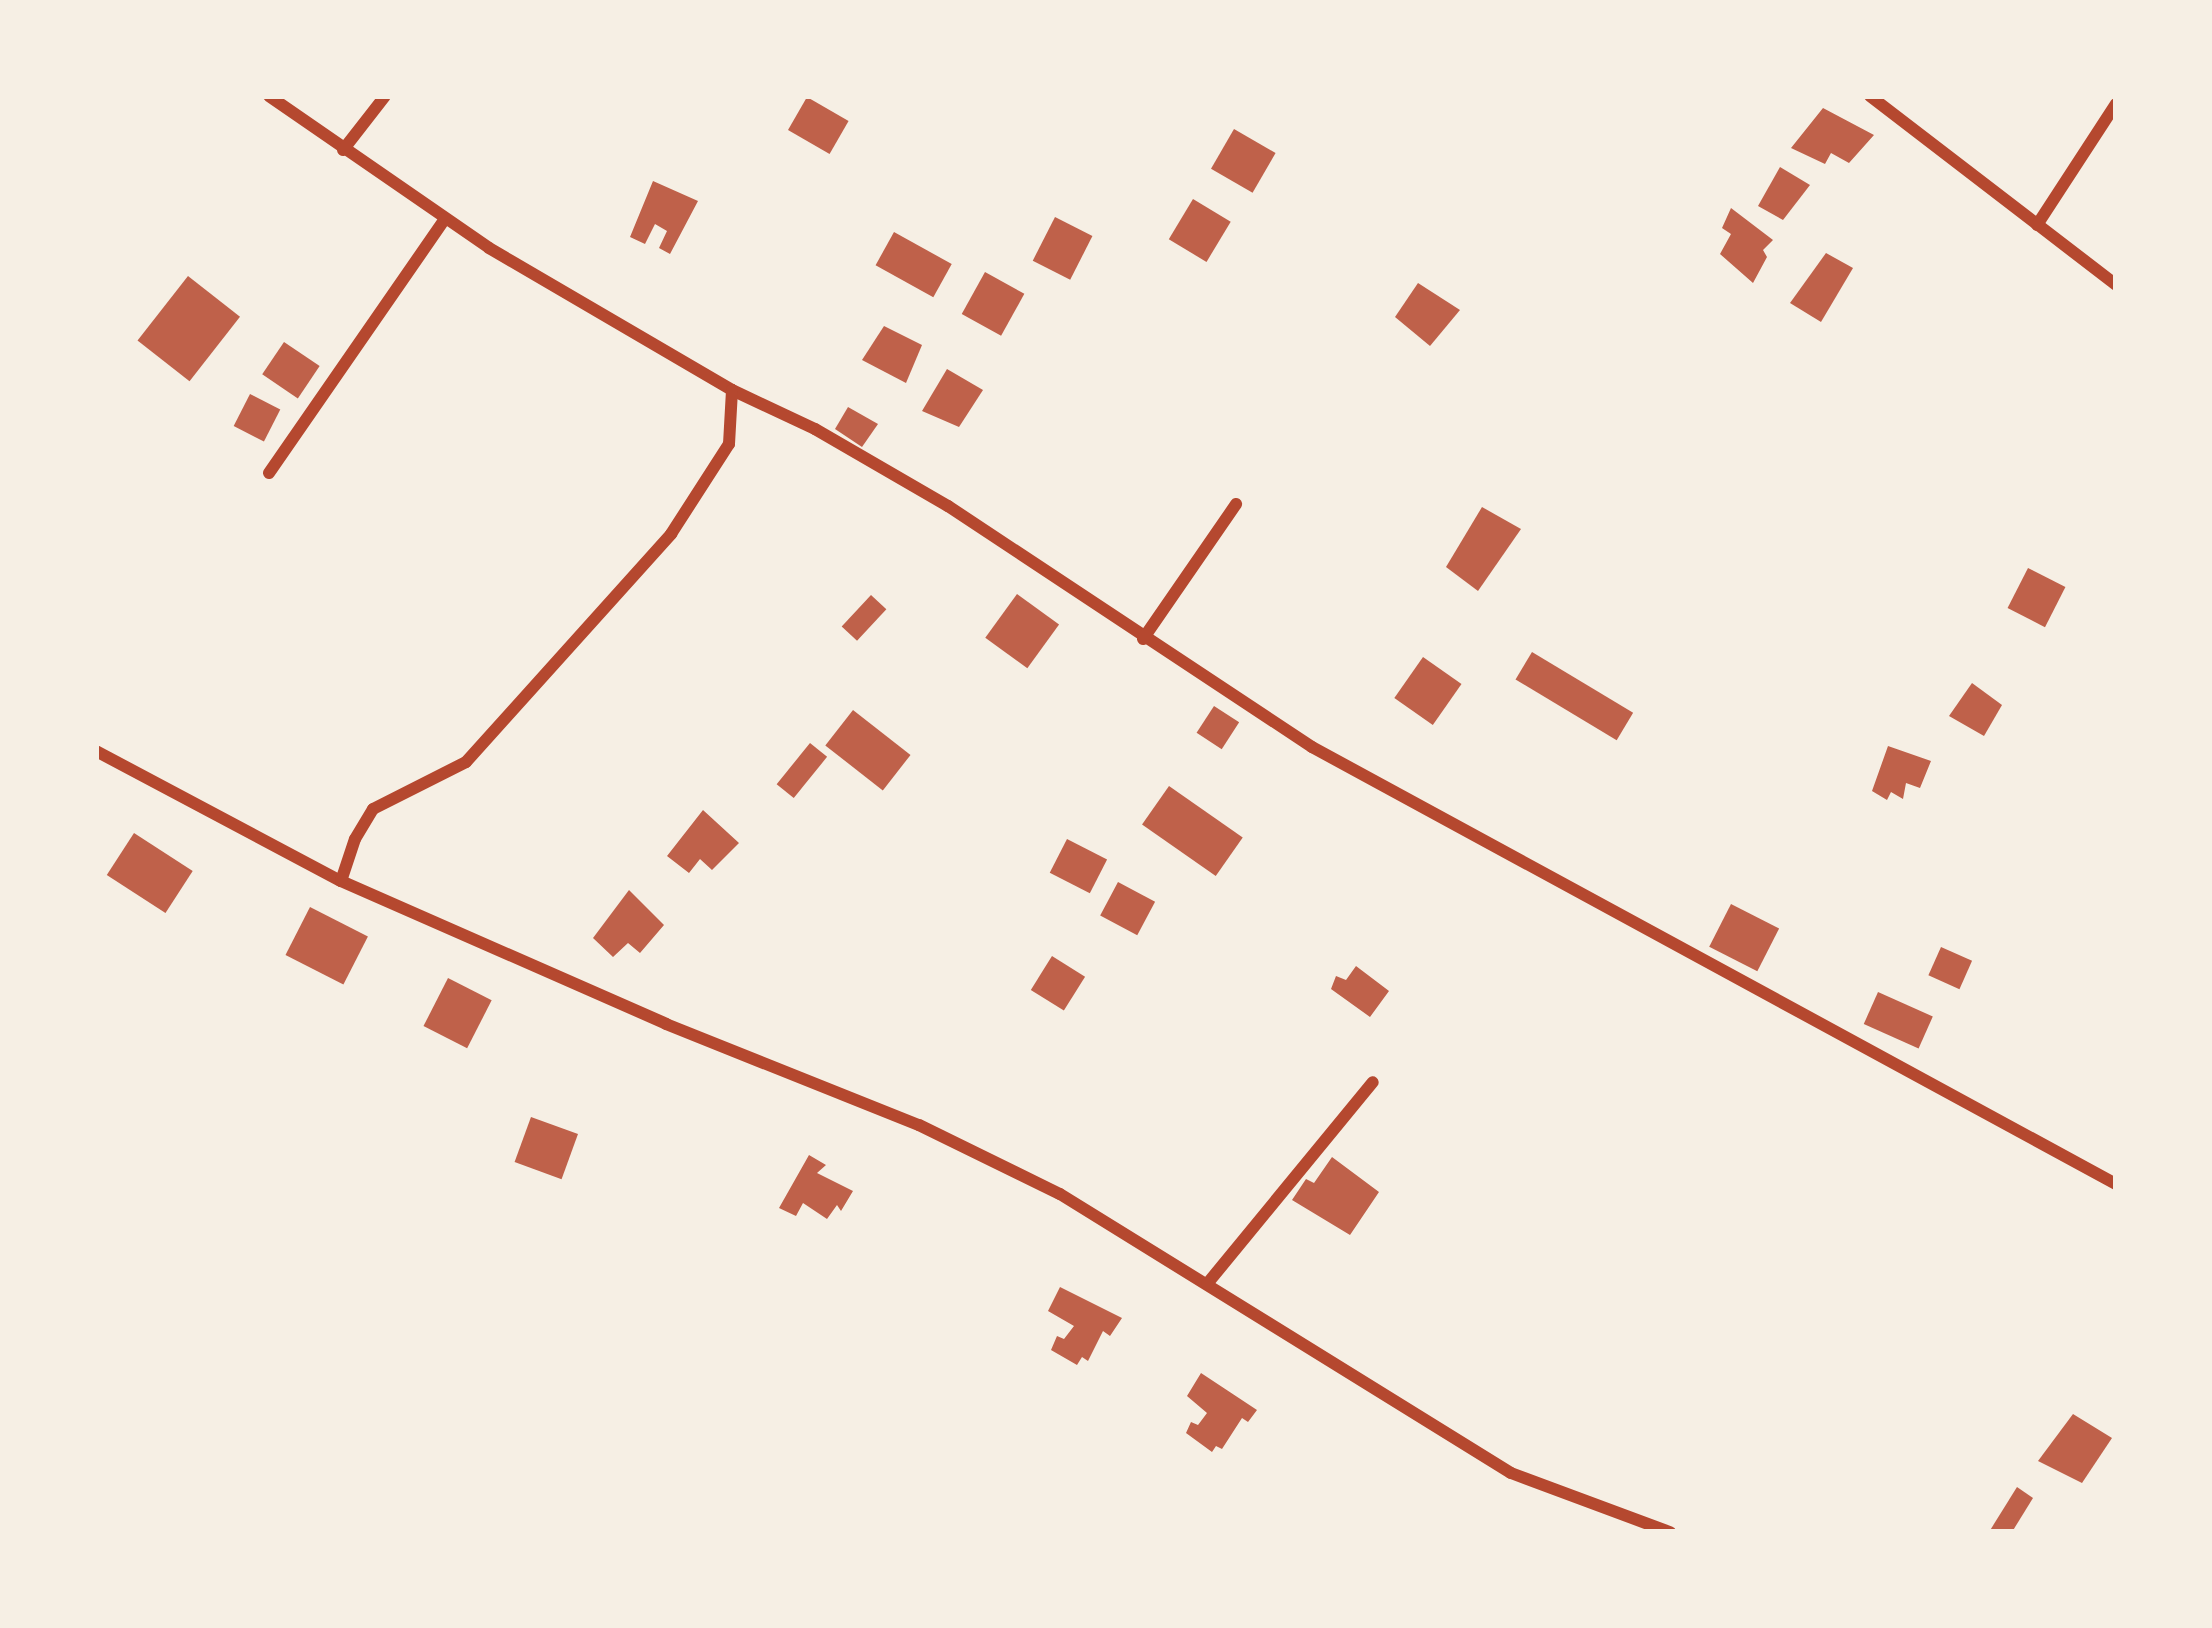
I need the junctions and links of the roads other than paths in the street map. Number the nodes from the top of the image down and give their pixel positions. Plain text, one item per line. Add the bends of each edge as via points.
1 (385, 96) edge
2 (1870, 96) edge
3 (275, 98) edge
4 (2116, 104) edge
5 (343, 149) junction
6 (445, 219) junction
7 (2037, 225) junction
8 (2116, 285) edge
9 (732, 390) junction
10 (269, 473) dead end
11 (1236, 503) dead end
12 (1143, 639) junction
13 (96, 752) edge
14 (341, 880) junction
15 (1373, 1082) dead end
16 (2116, 1184) edge
17 (1207, 1284) junction
18 (1670, 1532) edge

1 - 5 street
2 - 7 street
3 - 5 street
4 - 7 street
5 - 6 street
6 - 9 street
6 - 10 street
7 - 8 street
9 - 12 street via 913,485
9 - 14 street via 729,444 671,534 466,762 373,809
11 - 12 street
12 - 16 street via 1431,816
13 - 14 street
14 - 17 street via 919,1125 1060,1195
15 - 17 street
17 - 18 street via 1511,1473

